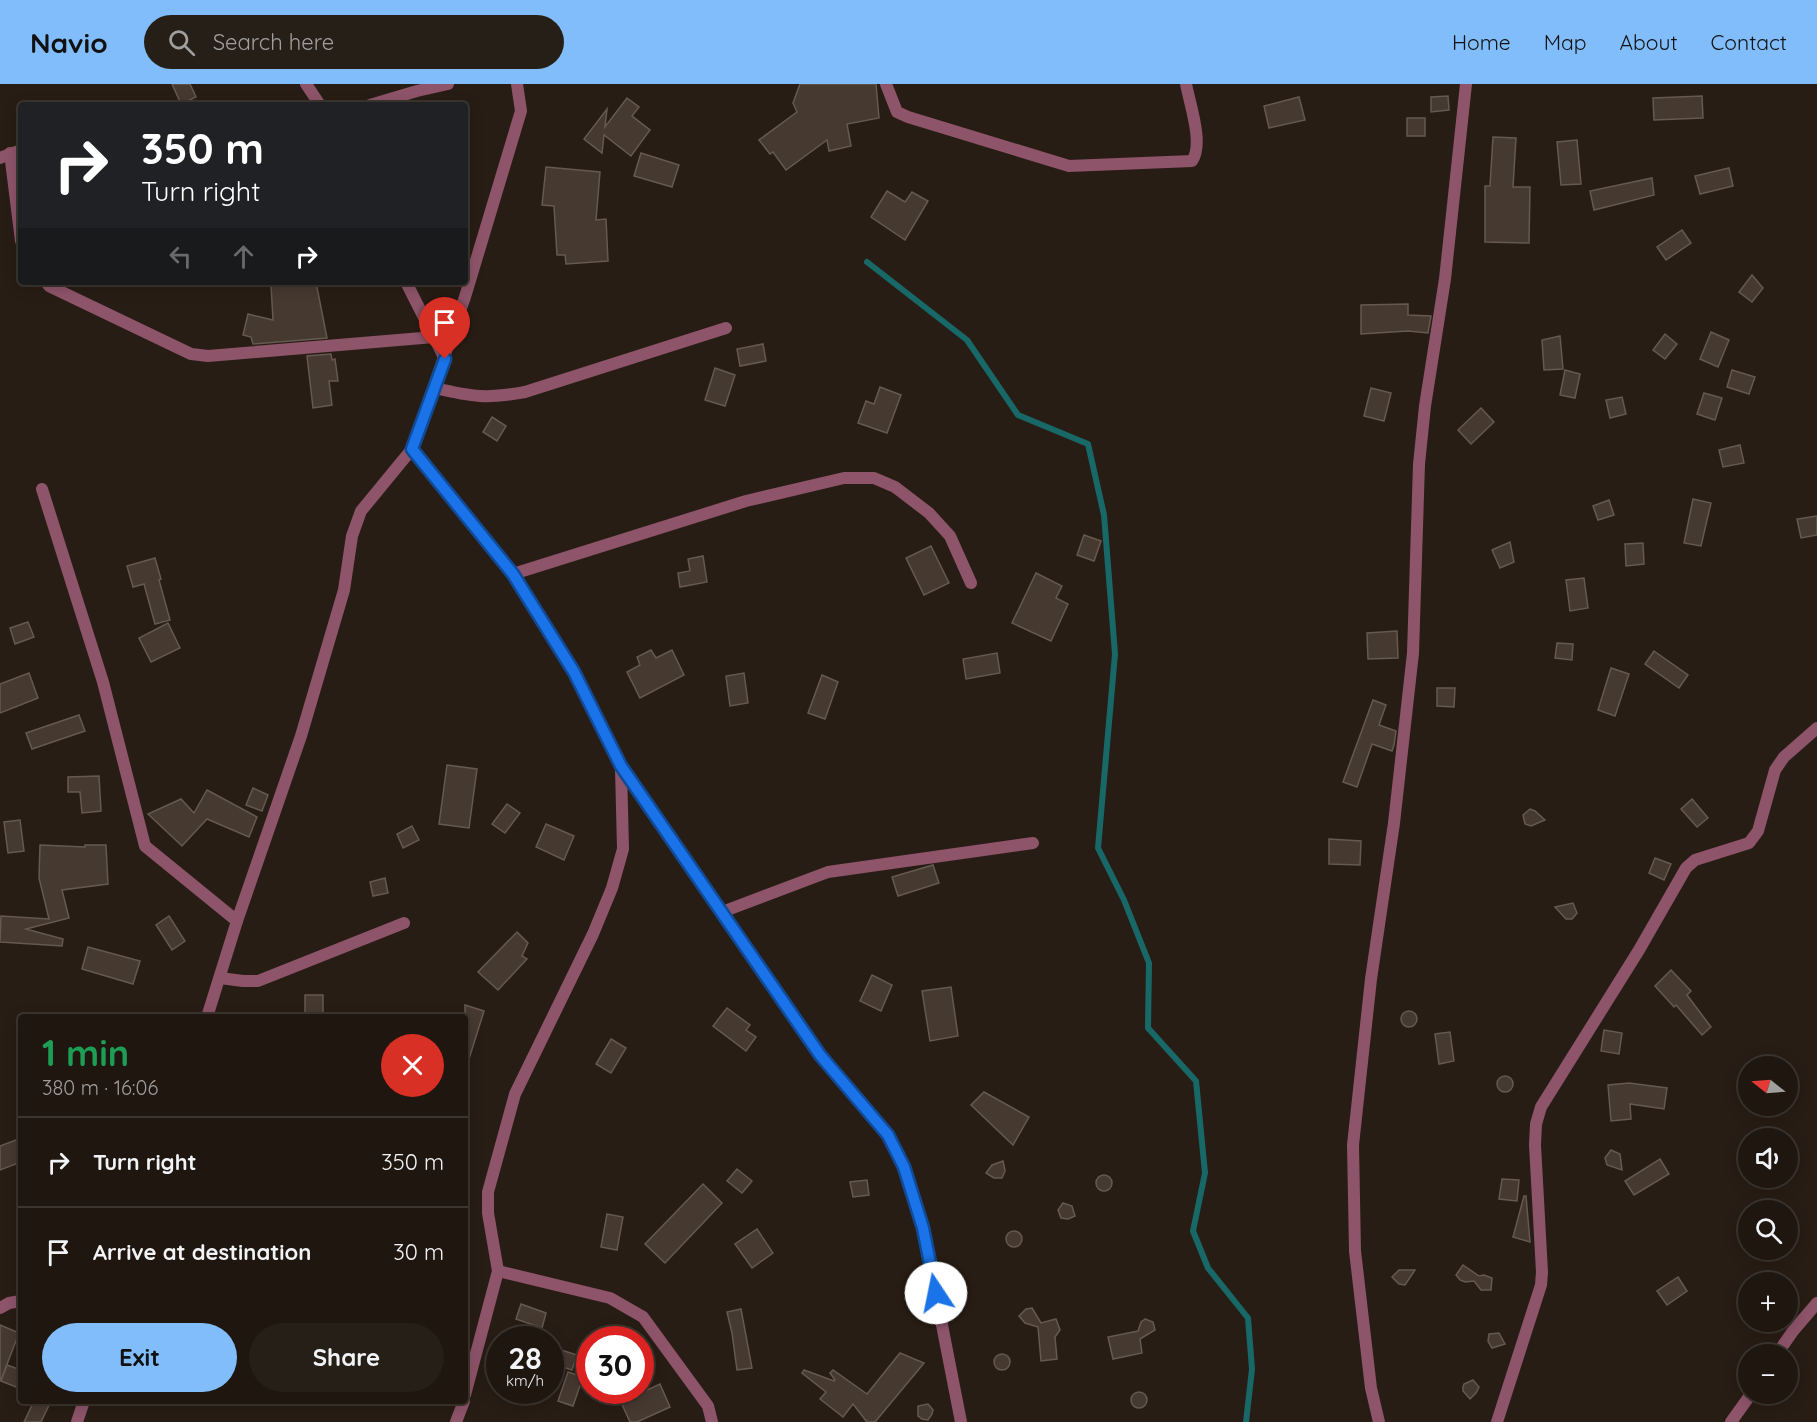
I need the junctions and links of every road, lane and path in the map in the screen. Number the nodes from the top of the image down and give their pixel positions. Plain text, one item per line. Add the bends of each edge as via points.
1 (306, 84) edge
2 (447, 84) edge
3 (517, 84) edge
4 (886, 84) edge
5 (1186, 84) edge
6 (1466, 84) edge
7 (318, 102) edge
8 (380, 102) edge
9 (10, 154) edge
10 (18, 217) edge
11 (468, 284) edge
12 (49, 285) edge
13 (408, 285) edge
14 (468, 285) edge
15 (726, 328) dead end
16 (435, 338) junction
17 (445, 359) junction
18 (435, 388) junction
19 (412, 449) junction
20 (42, 489) dead end
21 (513, 574) junction
22 (971, 583) dead end
23 (1817, 728) edge
24 (621, 766) junction
25 (1033, 843) dead end
26 (722, 912) junction
27 (237, 921) junction
28 (404, 923) dead end
29 (220, 978) junction
30 (208, 1014) edge
31 (498, 1271) junction
32 (18, 1302) edge
33 (1817, 1303) edge
34 (0, 1308) edge
35 (1784, 1344) edge
36 (468, 1384) edge
37 (83, 1404) edge
38 (463, 1404) edge
39 (1744, 1404) edge
40 (77, 1422) edge
41 (456, 1422) edge
42 (712, 1422) edge
43 (962, 1422) edge
44 (1379, 1422) edge
45 (1497, 1422) edge
46 (1731, 1422) edge

1 - 7 street
2 - 8 street
3 - 11 street via 521,111
4 - 5 street via 897,112 908,117 1069,166 1191,161 1198,144
6 - 44 street via 1445,279 1419,464 1413,653 1353,1145 1355,1251 1371,1388
9 - 10 street
12 - 16 street via 200,355
13 - 16 street
14 - 17 street
15 - 18 street via 525,392 473,397
16 - 17 street
17 - 18 street
18 - 19 street
19 - 21 street
19 - 27 street via 361,511 352,536 344,590 301,736
20 - 27 street via 103,682 145,846
21 - 22 street via 746,501 844,478 874,478 895,487 929,513 950,536
21 - 24 street via 574,672
23 - 45 street via 1775,770 1758,831 1749,843 1695,861 1686,868 1541,1107 1535,1145 1541,1285
24 - 26 street
24 - 31 street via 623,849 612,888 515,1094 488,1192
25 - 26 street via 828,873
26 - 43 street via 820,1055 888,1135 899,1155 923,1228
27 - 29 street
28 - 29 street via 258,981
29 - 30 street
31 - 36 street
31 - 42 street via 610,1298 643,1317 708,1406
32 - 34 street
33 - 35 street
37 - 40 street
38 - 41 street
39 - 46 street

